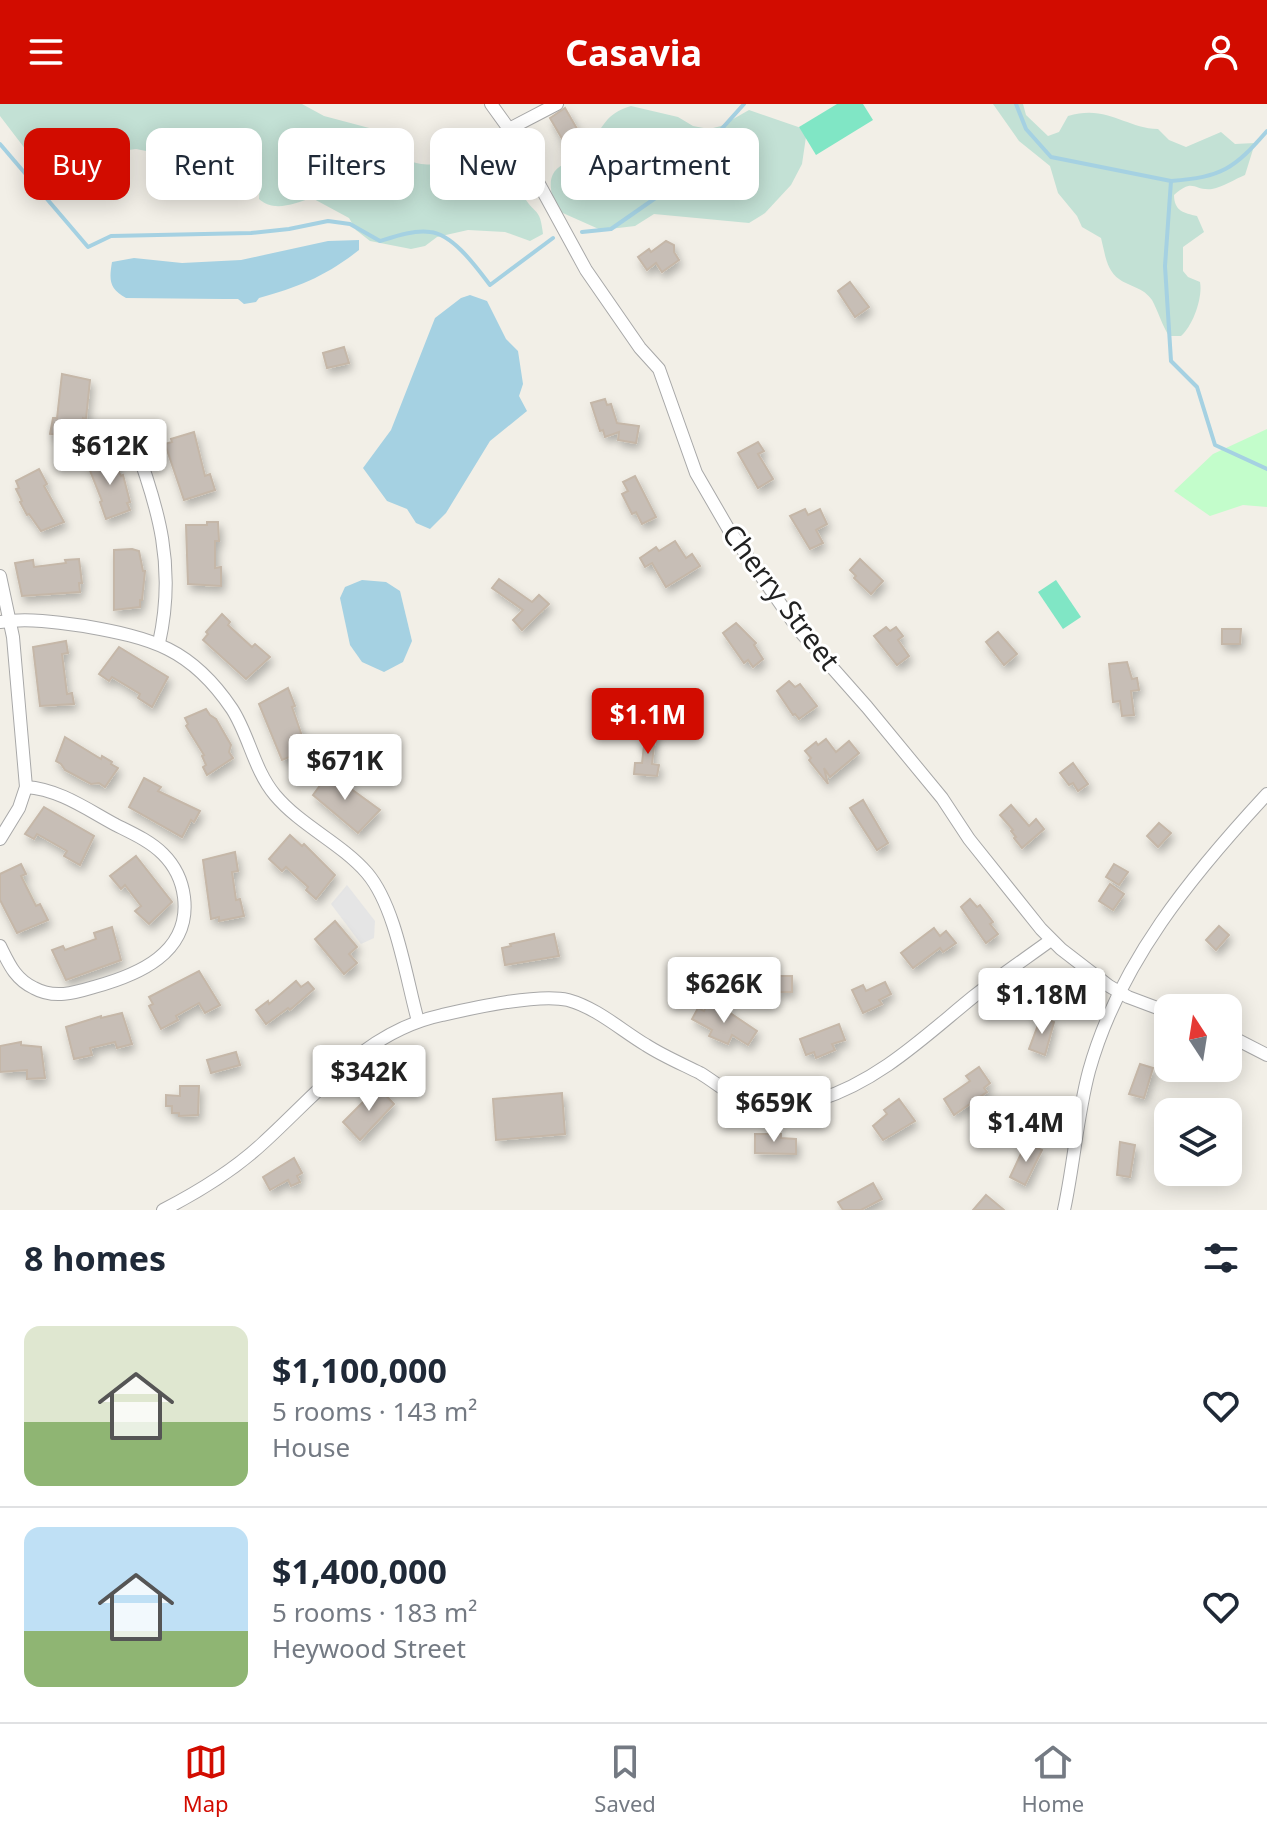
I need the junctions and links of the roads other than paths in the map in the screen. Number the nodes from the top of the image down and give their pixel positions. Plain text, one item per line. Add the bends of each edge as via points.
1 (491, 104) edge
2 (557, 104) edge
3 (508, 128) edge
4 (511, 128) edge
5 (545, 195) edge
6 (133, 439) dead end
7 (0, 576) edge
8 (5, 622) edge
9 (159, 643) junction
10 (26, 787) junction
11 (1267, 794) edge
12 (0, 839) edge
13 (1051, 940) junction
14 (0, 946) edge
15 (1121, 994) junction
16 (1154, 1008) edge
17 (418, 1021) junction
18 (1242, 1042) edge
19 (1267, 1055) edge
20 (163, 1210) edge
21 (1064, 1210) edge

1 - 3 street, Cherry Street
2 - 4 street
5 - 13 street, Cherry Street via 586,270 659,369 689,458 729,530 798,629 942,798
6 - 9 street via 163,535 165,608
7 - 8 street
8 - 9 street via 63,623
8 - 10 street
9 - 17 street via 216,687 276,797 368,875 388,909
10 - 12 street
10 - 14 street via 55,793 161,851 178,874 184,916 174,944 149,966 71,993 45,993 20,980
11 - 15 street via 1177,899
13 - 15 street, Cherry Street
13 - 17 street via 890,1065 836,1093 793,1105 761,1104 732,1094 607,1018 567,1000 522,1001
15 - 16 street, Cherry Street
15 - 21 street via 1090,1069
17 - 20 street via 357,1055 263,1143
18 - 19 street

